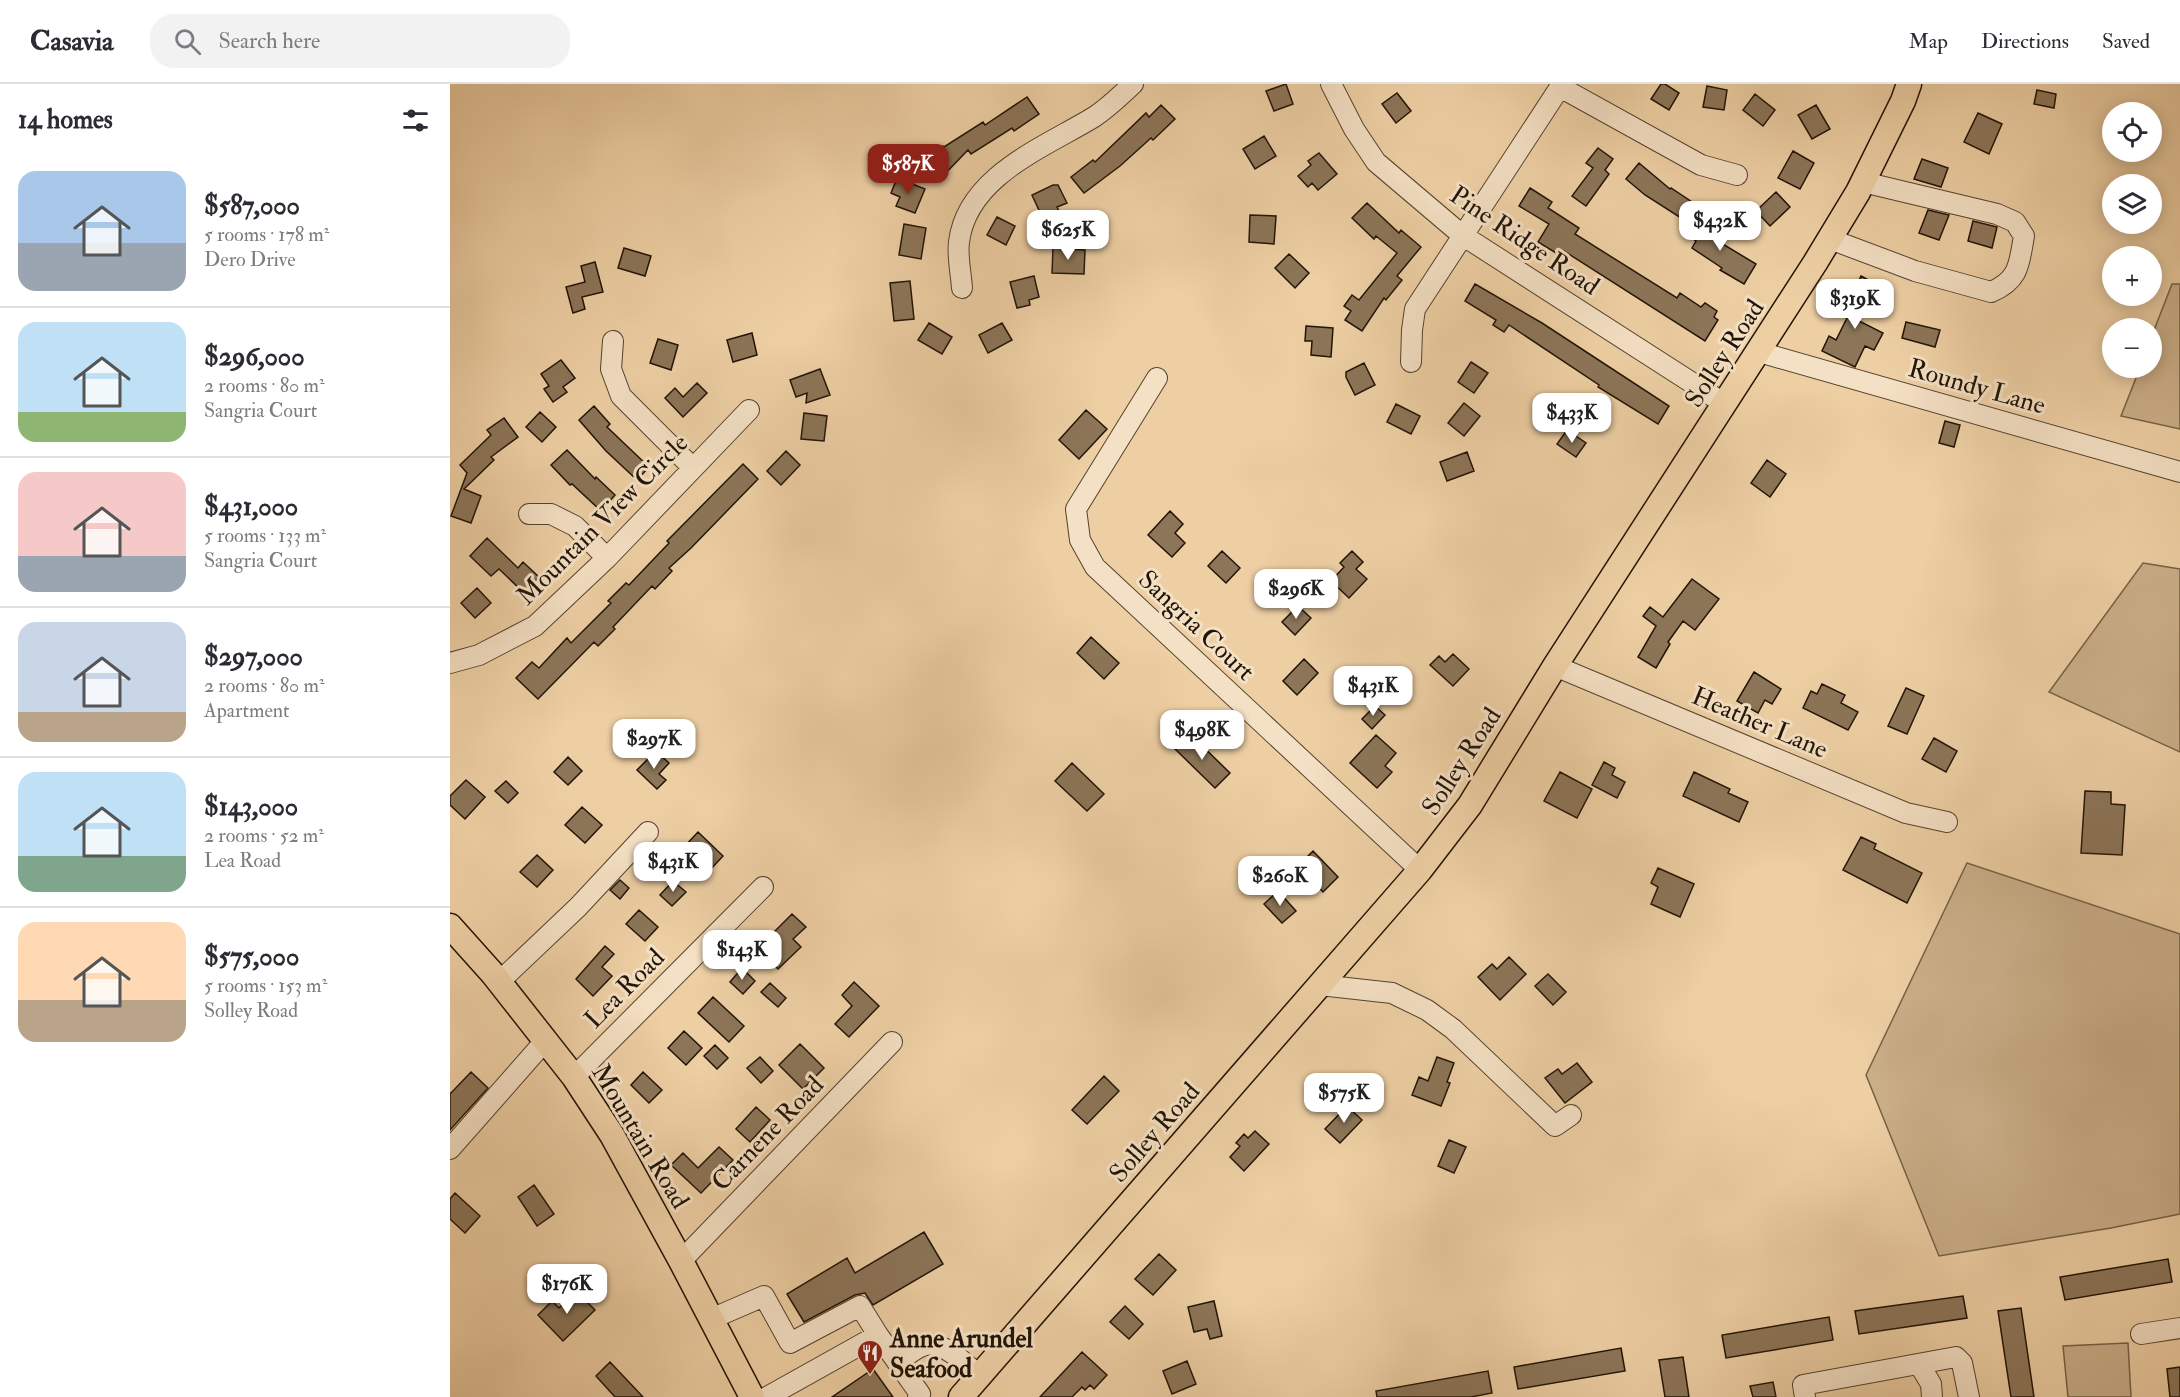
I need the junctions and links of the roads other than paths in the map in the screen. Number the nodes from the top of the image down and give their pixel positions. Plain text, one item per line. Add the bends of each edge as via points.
1 (1133, 84) edge
2 (1331, 84) edge
3 (1910, 84) edge
4 (1561, 85) edge
5 (1737, 175) dead end
6 (1863, 182) junction
7 (1462, 235) junction
8 (1830, 239) junction
9 (962, 288) dead end
10 (613, 341) dead end
11 (1759, 352) junction
12 (1411, 362) dead end
13 (1157, 378) dead end
14 (1725, 404) junction
15 (749, 410) dead end
16 (693, 468) junction
17 (2180, 472) edge
18 (529, 514) dead end
19 (607, 558) junction
20 (450, 663) edge
21 (1555, 666) junction
22 (1947, 822) dead end
23 (648, 832) dead end
24 (1420, 870) junction
25 (763, 887) dead end
26 (450, 926) edge
27 (499, 982) junction
28 (1320, 985) junction
29 (545, 1041) junction
30 (892, 1042) dead end
31 (574, 1077) junction
32 (1571, 1115) dead end
33 (450, 1149) edge
34 (681, 1261) junction
35 (711, 1319) junction
36 (2180, 1328) edge
37 (2140, 1334) dead end
38 (878, 1335) junction
39 (897, 1362) junction
40 (1919, 1364) junction
41 (980, 1376) junction
42 (752, 1397) edge
43 (767, 1397) edge
44 (918, 1397) edge
45 (961, 1397) edge
46 (1805, 1397) edge
47 (1932, 1397) edge
48 (1969, 1397) edge

1 - 9 street via 1097,115 1024,157 985,187 970,208 959,242
2 - 7 street, Pine Ridge Road via 1376,162
3 - 6 main road, Solley Road
4 - 5 street via 1701,165
4 - 7 street
6 - 8 main road, Solley Road
6 - 8 street via 1997,214 2015,222 2024,236 2018,270 2002,287 1991,292 1915,271
7 - 12 street via 1415,309
7 - 14 street, Pine Ridge Road
8 - 11 main road, Solley Road
10 - 16 street via 611,369 621,396
11 - 14 main road, Solley Road
11 - 17 street, Roundy Lane
13 - 24 street, Sangria Court via 1076,509 1080,540 1095,567
14 - 21 main road, Solley Road
15 - 16 street, Mountain View Circle
16 - 19 street, Mountain View Circle
18 - 19 street via 551,514 575,526
19 - 20 street, Mountain View Circle via 535,626 479,655
21 - 22 street, Heather Lane via 1906,813
21 - 24 main road, Solley Road via 1470,805
23 - 27 street via 578,907
24 - 28 main road, Solley Road
25 - 31 street, Lea Road
26 - 27 main road, Mountain Road
27 - 29 main road, Mountain Road
28 - 32 street via 1392,993 1415,1003 1453,1029 1555,1126
28 - 41 main road, Solley Road
29 - 31 main road, Mountain Road
29 - 33 street
30 - 34 street, Carnene Road
31 - 34 main road, Mountain Road via 612,1135
34 - 35 main road, Mountain Road
35 - 38 street via 764,1296 790,1343 860,1306
35 - 42 main road, Mountain Road
36 - 37 street
38 - 39 street
38 - 43 street
39 - 41 street via 924,1345 933,1344 955,1354
39 - 44 street via 920,1394
40 - 46 street via 1803,1385
40 - 47 street
40 - 48 street via 1958,1358
41 - 45 main road, Solley Road

